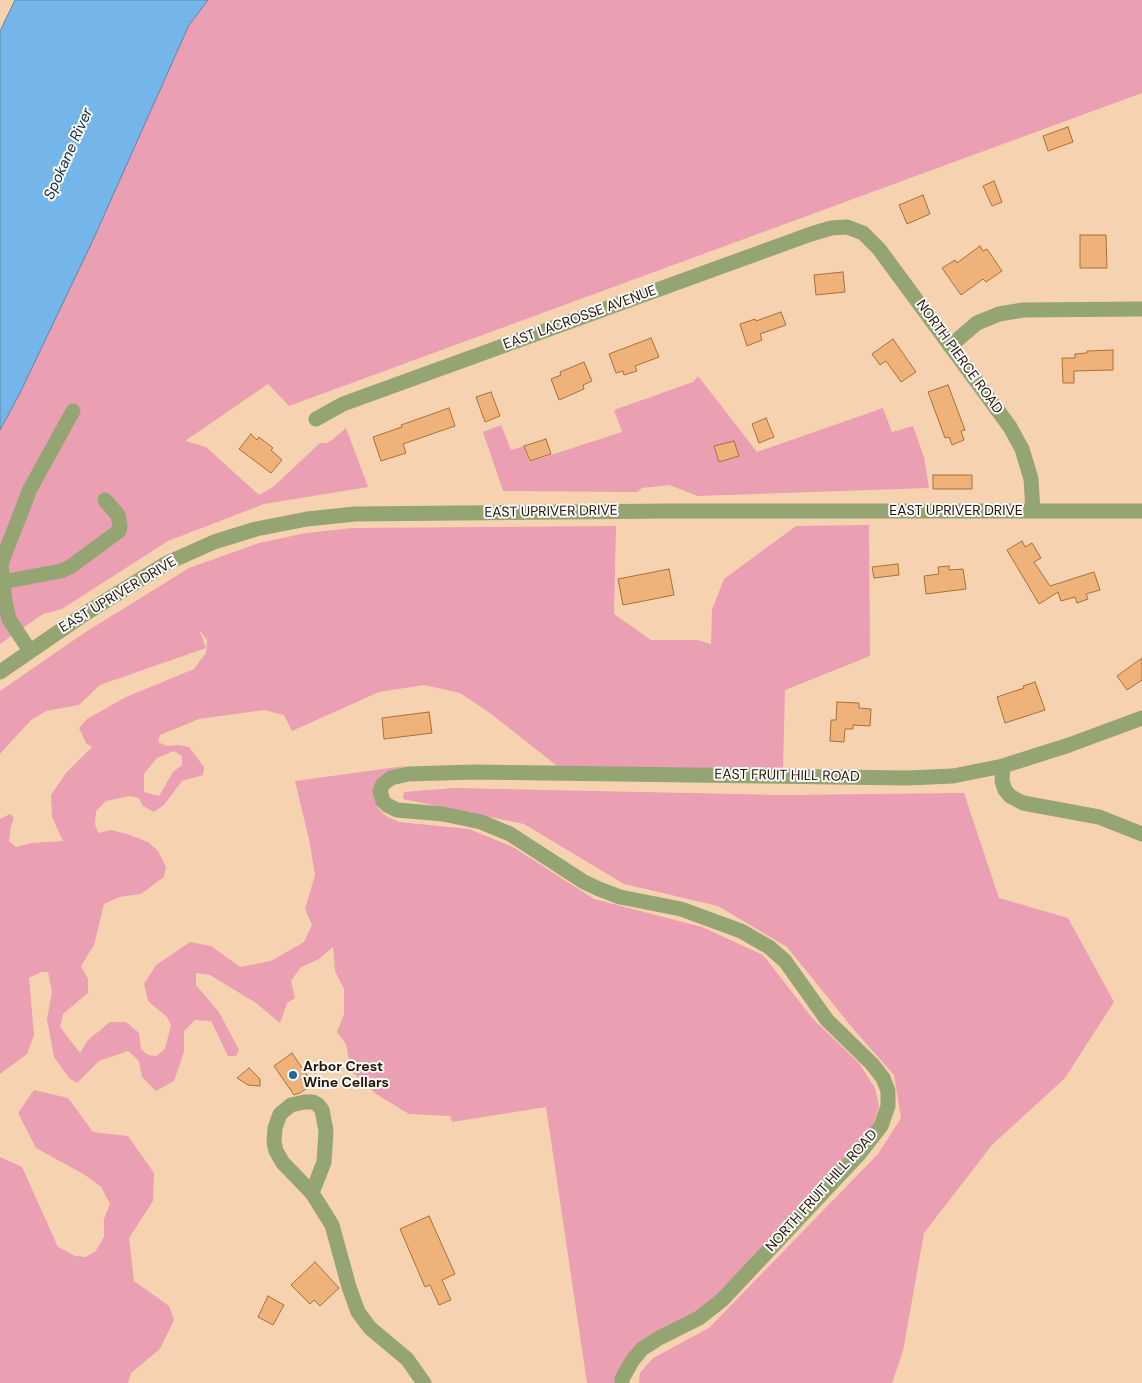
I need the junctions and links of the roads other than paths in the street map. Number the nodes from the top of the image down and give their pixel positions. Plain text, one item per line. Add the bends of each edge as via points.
1 (847, 226) joint
2 (1142, 309) edge
3 (950, 346) junction
4 (73, 411) dead end
5 (316, 419) dead end
6 (105, 500) dead end
7 (1033, 511) junction
8 (1142, 511) edge
9 (2, 582) junction
10 (30, 651) junction
11 (0, 672) edge
12 (1142, 718) edge
13 (1003, 766) junction
14 (424, 774) joint
15 (1142, 834) edge
16 (312, 1193) junction
17 (424, 1383) edge
18 (622, 1383) edge

1 - 3 street, NORTH PIERCE ROAD via 863,233 874,244
1 - 5 street, EAST LACROSSE AVENUE via 783,244 343,404
2 - 3 street via 1023,310 998,314 977,323
3 - 7 street, NORTH PIERCE ROAD via 1010,427 1022,449 1031,479
4 - 9 street via 30,489 1,564
6 - 9 street via 118,515 119,531 61,571
7 - 8 street, EAST UPRIVER DRIVE
7 - 10 street, EAST UPRIVER DRIVE via 365,514 307,519 256,528 167,563
9 - 10 street via 9,619
10 - 11 street, EAST UPRIVER DRIVE
12 - 13 street, EAST FRUIT HILL ROAD
13 - 14 street, EAST FRUIT HILL ROAD via 953,776 907,778
13 - 15 street via 1005,790 1023,803 1098,818
14 - 18 street, NORTH FRUIT HILL ROAD via 391,778 380,790 383,801 398,810 443,814 480,822 510,834 599,889 620,897 681,909 741,931 769,947 785,961 826,1020 872,1064 888,1091 888,1106 880,1126 860,1153 722,1300 699,1318 642,1349 632,1361
16 - 16 street via 283,1162 274,1142 280,1114 291,1105 304,1102 313,1102 322,1110 326,1131 324,1162
16 - 17 street via 332,1225 358,1312 370,1328 407,1359

